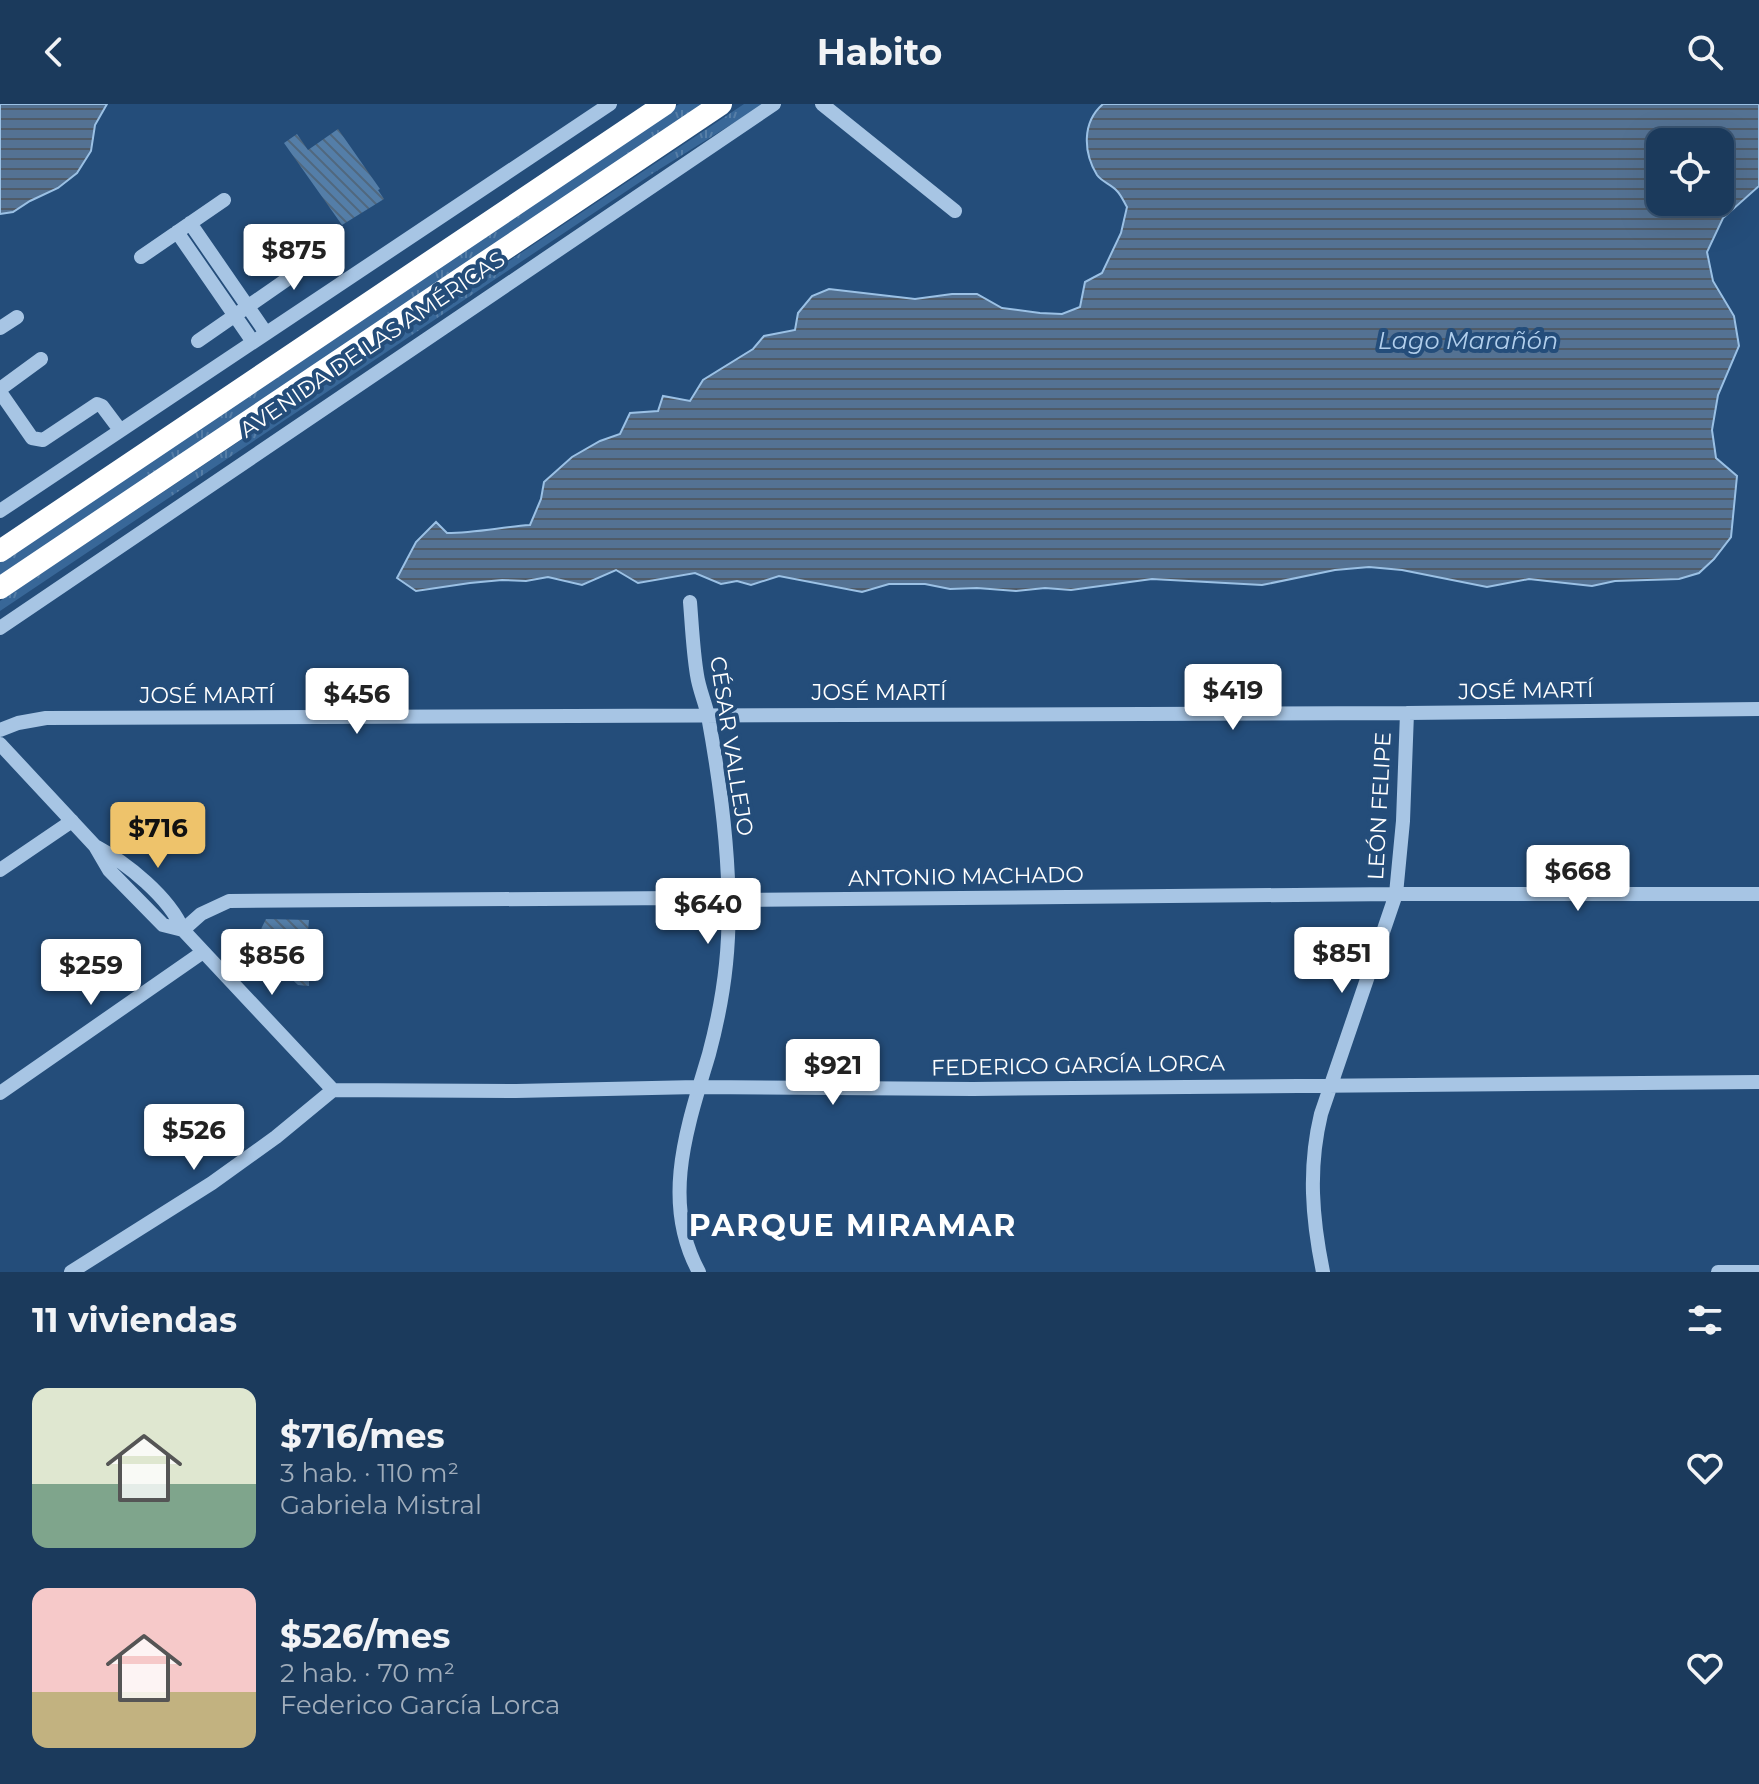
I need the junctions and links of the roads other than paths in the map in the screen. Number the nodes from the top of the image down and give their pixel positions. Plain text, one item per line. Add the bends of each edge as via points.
1 (610, 104) edge
2 (665, 104) edge
3 (721, 104) edge
4 (774, 104) edge
5 (822, 104) edge
6 (224, 200) dead end
7 (955, 211) dead end
8 (184, 228) junction
9 (141, 257) dead end
10 (286, 280) dead end
11 (242, 311) junction
12 (17, 317) dead end
13 (0, 328) edge
14 (266, 333) junction
15 (198, 341) dead end
16 (253, 342) junction
17 (41, 359) dead end
18 (0, 391) edge
19 (120, 430) junction
20 (0, 511) edge
21 (0, 551) edge
22 (0, 588) edge
23 (690, 602) dead end
24 (0, 628) edge
25 (1759, 709) edge
26 (1407, 713) junction
27 (708, 714) junction
28 (0, 730) edge
29 (0, 744) edge
30 (72, 821) junction
31 (0, 870) edge
32 (1396, 894) junction
33 (1759, 894) edge
34 (728, 900) junction
35 (183, 930) junction
36 (203, 952) junction
37 (1759, 1082) edge
38 (1332, 1084) junction
39 (697, 1087) junction
40 (333, 1090) junction
41 (0, 1093) edge
42 (97, 1253) junction
43 (71, 1272) edge
44 (97, 1272) edge
45 (699, 1272) edge
46 (1323, 1272) edge
47 (1718, 1272) edge
48 (1759, 1272) edge

1 - 14 street
2 - 21 highway, AVENIDA DE LAS AMÉRICAS
3 - 22 highway, AVENIDA DE LAS AMÉRICAS
4 - 24 street, AVENIDA DE LAS AMÉRICAS
5 - 7 street
6 - 8 street
8 - 9 street
8 - 11 street
10 - 11 street
11 - 14 street
11 - 15 street
11 - 16 street
12 - 13 street
14 - 16 street
16 - 19 street
17 - 18 street
18 - 19 street via 37,441 97,404
19 - 20 street
23 - 27 street, CÉSAR VALLEJO via 697,677
25 - 26 street, JOSÉ MARTÍ
26 - 27 street, JOSÉ MARTÍ
26 - 32 street, LEÓN FELIPE
27 - 28 street, JOSÉ MARTÍ via 46,718
27 - 34 street, CÉSAR VALLEJO
29 - 30 street
30 - 31 street
30 - 35 street via 109,870 163,925
32 - 33 street, ANTONIO MACHADO
32 - 34 street, ANTONIO MACHADO
32 - 38 street, LEÓN FELIPE
34 - 35 street, ANTONIO MACHADO via 229,901
34 - 39 street, CÉSAR VALLEJO via 722,994
35 - 36 street
36 - 40 street
36 - 41 street
37 - 38 street, FEDERICO GARCÍA LORCA
38 - 39 street, FEDERICO GARCÍA LORCA
38 - 46 street, LEÓN FELIPE via 1314,1144 1311,1175
39 - 40 street, FEDERICO GARCÍA LORCA
39 - 45 street, CÉSAR VALLEJO via 682,1151 680,1189 685,1235
40 - 42 street via 212,1183
42 - 43 street
42 - 44 street
47 - 48 street

